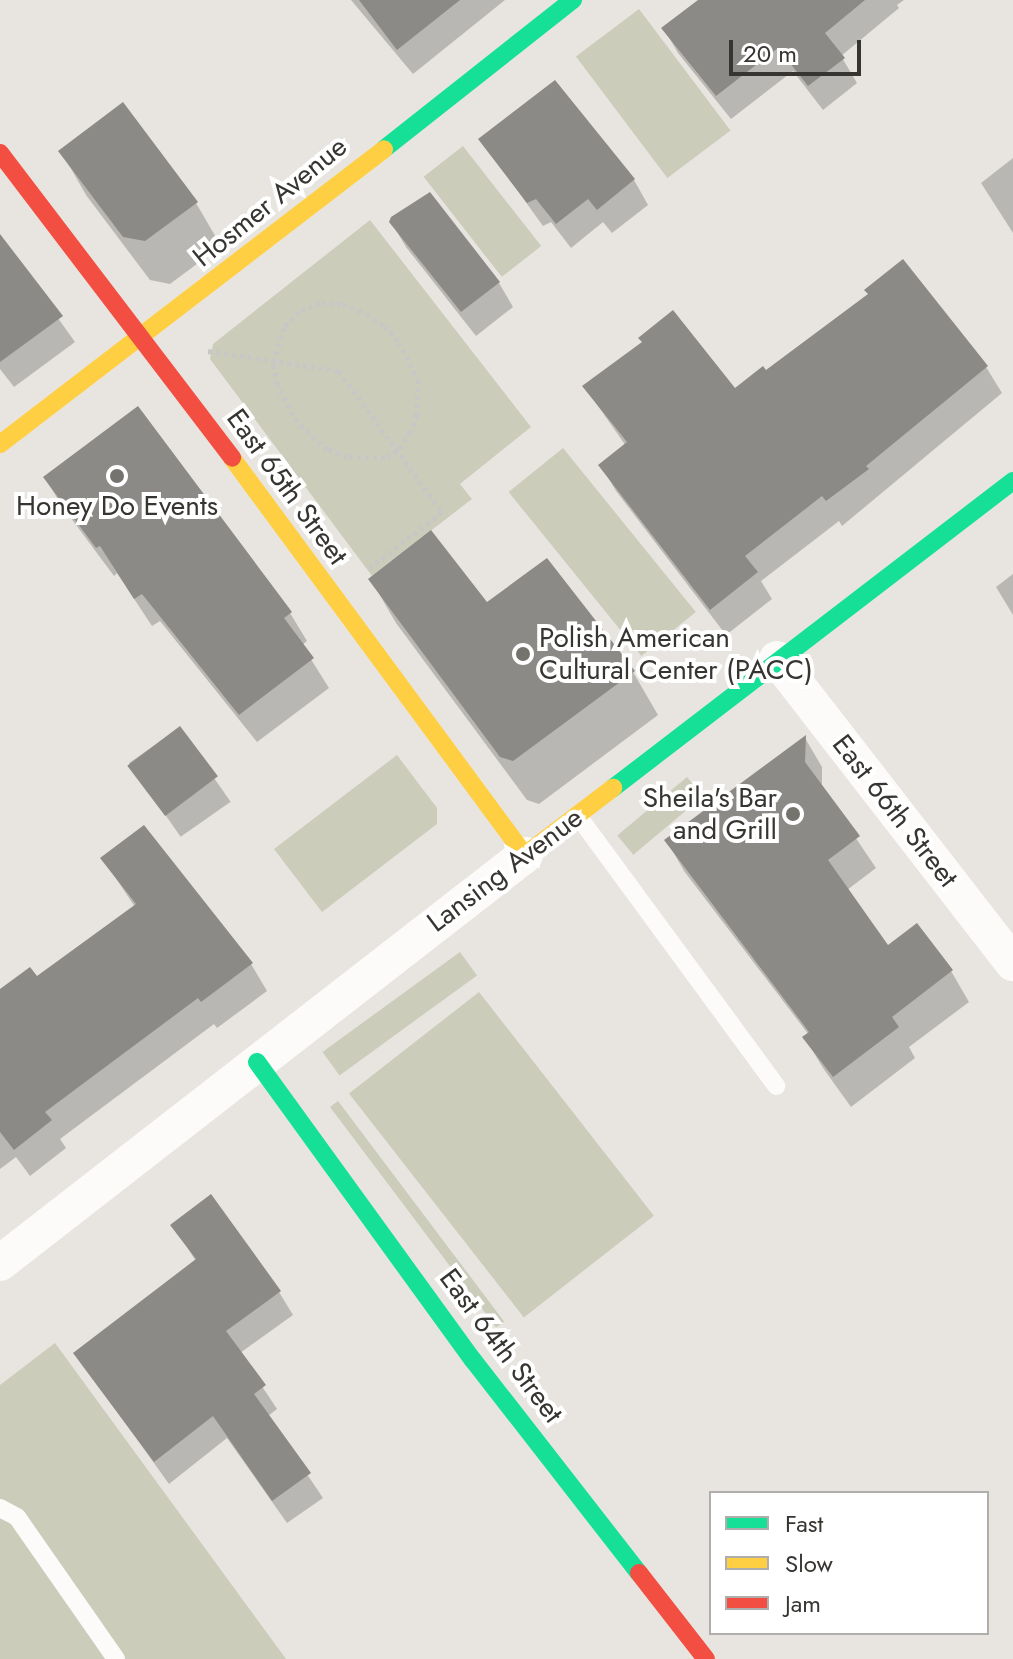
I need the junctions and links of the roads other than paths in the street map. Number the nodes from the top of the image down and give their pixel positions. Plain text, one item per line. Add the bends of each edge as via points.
1 (573, 0) edge
2 (0, 153) edge
3 (142, 337) junction
4 (0, 444) edge
5 (1013, 481) edge
6 (777, 659) junction
7 (578, 816) junction
8 (525, 855) junction
9 (1013, 963) edge
10 (257, 1062) junction
11 (776, 1086) dead end
12 (0, 1263) edge
13 (0, 1508) edge
14 (116, 1659) edge
15 (706, 1659) edge

1 - 3 street, Hosmer Avenue
2 - 3 street, East 65th Street
3 - 4 street, Hosmer Avenue
3 - 8 street, East 65th Street
5 - 6 street, Lansing Avenue
6 - 7 street, Lansing Avenue
6 - 9 street, East 66th Street
7 - 8 street, Lansing Avenue
7 - 11 lane
8 - 10 street, Lansing Avenue
10 - 12 street, Lansing Avenue
10 - 15 street, East 64th Street via 473,1360
13 - 14 lane via 17,1517

